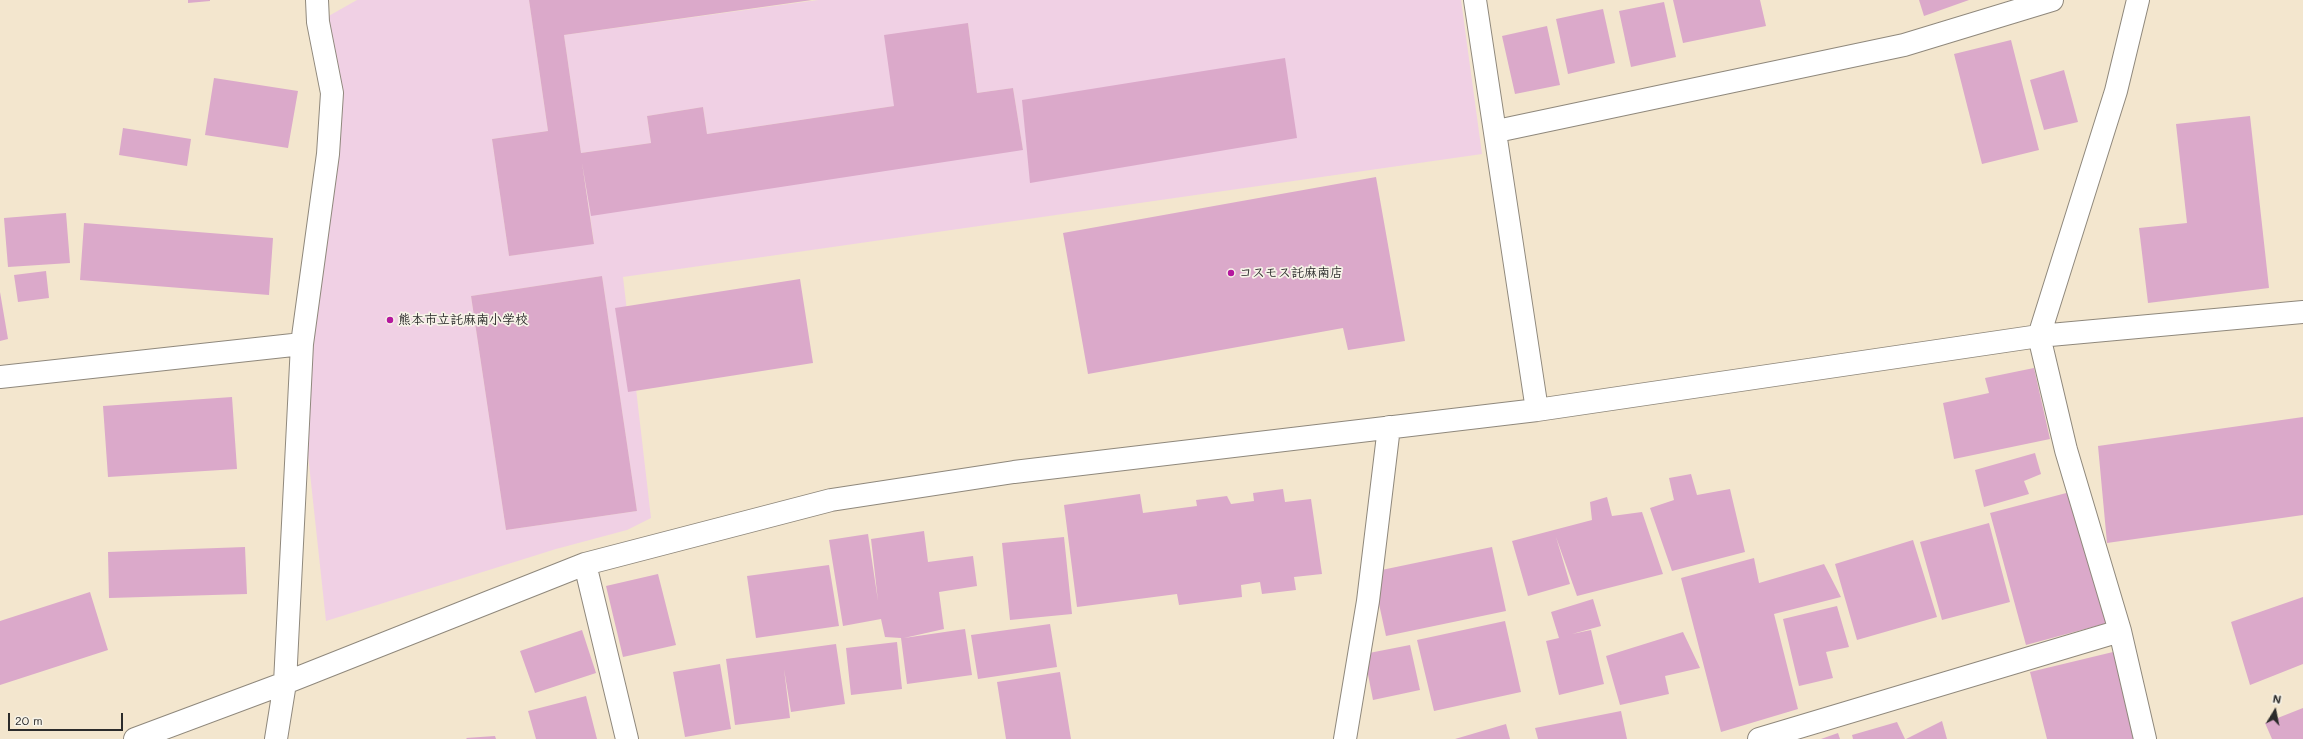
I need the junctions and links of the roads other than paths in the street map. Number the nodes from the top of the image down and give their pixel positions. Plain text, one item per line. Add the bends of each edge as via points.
1 (317, 0) edge
2 (1475, 0) edge
3 (2052, 0) edge
4 (2138, 0) edge
5 (1497, 131) junction
6 (2303, 312) edge
7 (2039, 336) junction
8 (302, 344) junction
9 (0, 378) edge
10 (1537, 410) junction
11 (1389, 427) junction
12 (584, 564) junction
13 (2120, 631) junction
14 (285, 683) junction
15 (135, 739) edge
16 (276, 739) edge
17 (627, 739) edge
18 (1345, 739) edge
19 (1759, 739) edge
20 (2145, 739) edge

1 - 8 street via 318,22 332,93 328,154
2 - 5 street
3 - 5 street via 1904,45
4 - 7 street via 2116,91
5 - 10 street
6 - 7 street
7 - 10 street
7 - 13 street via 2066,450
8 - 9 street
8 - 14 street
10 - 11 street
11 - 12 street via 1014,472 831,500
11 - 18 street via 1368,601
12 - 14 street
12 - 17 street
13 - 19 street
13 - 20 street
14 - 15 street
14 - 16 street

